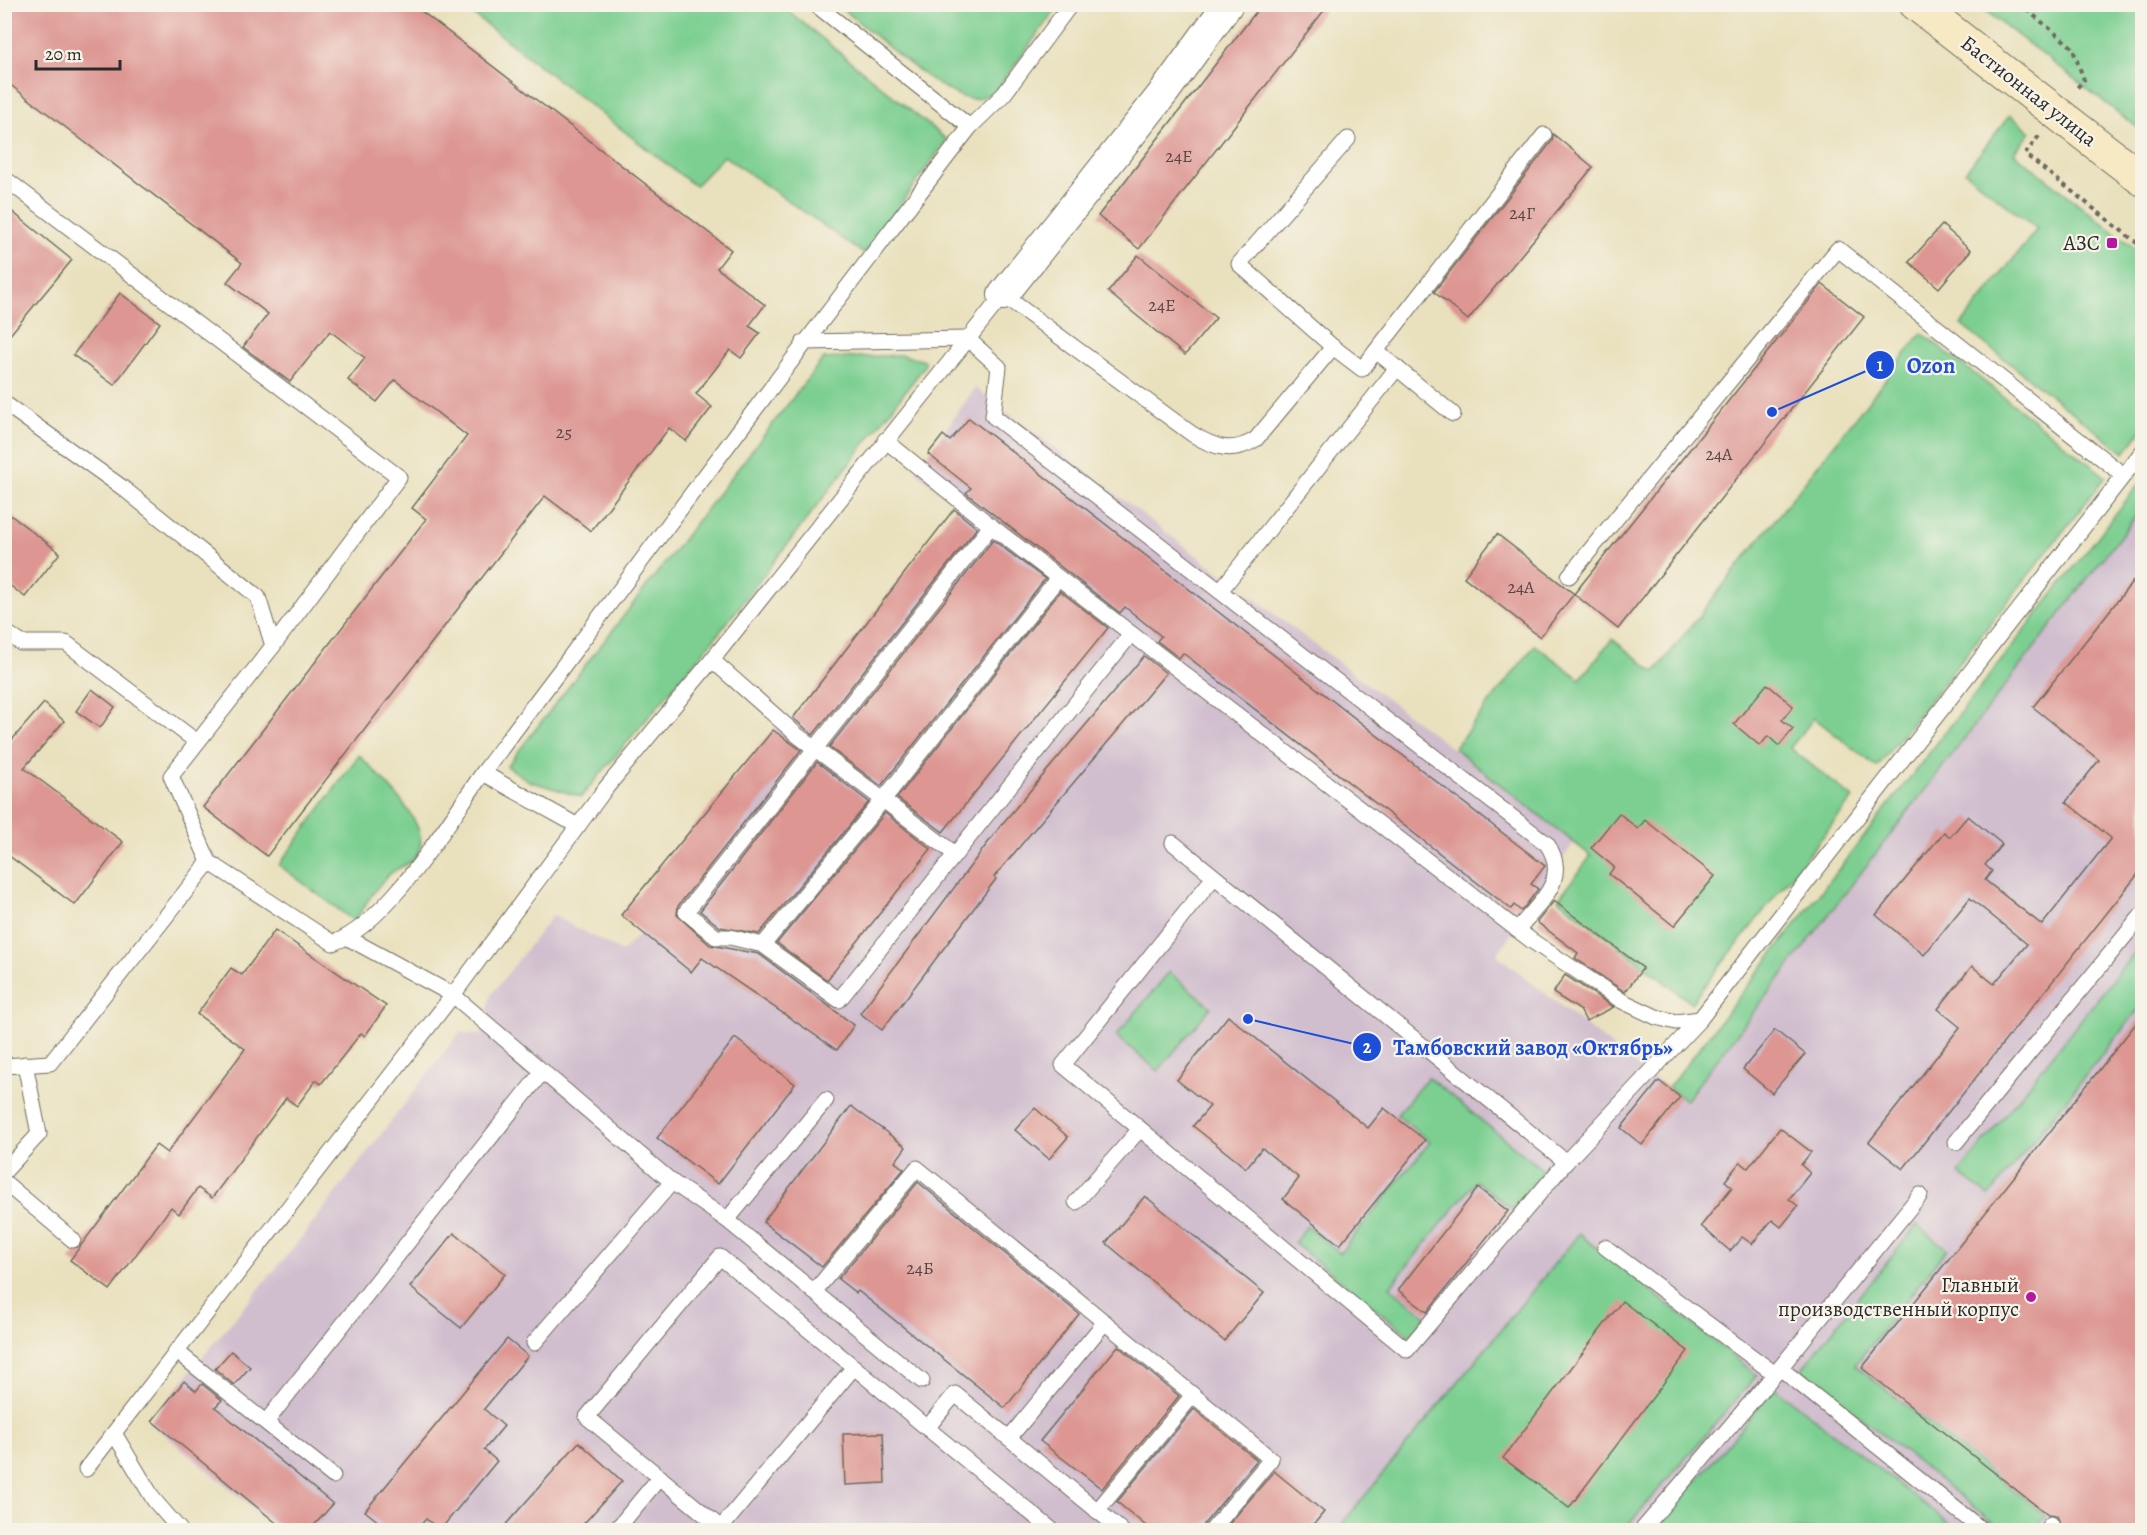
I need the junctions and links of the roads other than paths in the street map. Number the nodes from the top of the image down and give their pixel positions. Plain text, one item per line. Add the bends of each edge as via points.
1 (815, 4) edge
2 (1071, 4) edge
3 (1228, 4) edge
4 (1916, 4) edge
5 (970, 127) junction
6 (1544, 135) dead end
7 (1348, 139) dead end
8 (4, 178) edge
9 (2142, 178) edge
10 (1003, 295) junction
11 (968, 339) junction
12 (804, 342) junction
13 (1333, 347) junction
14 (1376, 351) junction
15 (1397, 368) junction
16 (4, 403) edge
17 (1453, 414) dead end
18 (885, 440) junction
19 (2141, 458) edge
20 (2123, 475) junction
21 (991, 526) junction
22 (1569, 576) dead end
23 (1058, 578) junction
24 (1220, 591) junction
25 (4, 631) edge
26 (1131, 634) junction
27 (273, 646) junction
28 (712, 660) junction
29 (197, 742) junction
30 (816, 749) junction
31 (483, 773) junction
32 (883, 800) junction
33 (578, 826) junction
34 (1173, 843) dead end
35 (955, 854) junction
36 (209, 862) junction
37 (1214, 877) junction
38 (2142, 915) edge
39 (1517, 930) junction
40 (348, 938) junction
41 (763, 945) junction
42 (453, 995) junction
43 (1700, 1019) junction
44 (25, 1064) junction
45 (4, 1066) edge
46 (543, 1071) junction
47 (826, 1100) dead end
48 (1140, 1129) junction
49 (1956, 1142) dead end
50 (1566, 1162) junction
51 (4, 1172) edge
52 (4, 1182) edge
53 (672, 1182) junction
54 (1920, 1195) dead end
55 (1077, 1202) dead end
56 (727, 1220) junction
57 (73, 1240) dead end
58 (1605, 1247) dead end
59 (814, 1292) junction
60 (1105, 1322) junction
61 (534, 1344) dead end
62 (176, 1351) junction
63 (854, 1367) junction
64 (1777, 1371) junction
65 (922, 1381) dead end
66 (1193, 1395) junction
67 (266, 1422) junction
68 (927, 1428) junction
69 (114, 1433) junction
70 (1009, 1438) junction
71 (86, 1469) dead end
72 (333, 1476) dead end
73 (660, 1477) junction
74 (1097, 1511) junction
75 (723, 1529) edge
76 (180, 1530) edge
77 (616, 1530) edge
78 (1052, 1530) edge
79 (1121, 1530) edge
80 (1212, 1530) edge
81 (1642, 1530) edge
82 (1982, 1530) edge

1 - 5 lane
2 - 5 lane via 1004,94
3 - 10 street via 1165,91
4 - 9 main road, Бастионная улица
5 - 12 lane
6 - 14 lane
7 - 13 lane via 1239,264
8 - 27 lane via 399,477
10 - 11 lane
10 - 13 lane via 1192,434 1225,449 1245,446 1256,439
11 - 12 lane
11 - 18 lane
11 - 24 lane via 999,367 993,416
12 - 31 lane
13 - 14 lane via 1362,369
14 - 15 lane
15 - 17 lane
15 - 24 lane
16 - 27 lane via 123,488 258,597
18 - 21 lane
18 - 28 lane
19 - 20 lane
20 - 22 lane via 1838,249
20 - 43 lane
21 - 23 lane
21 - 30 lane
23 - 26 lane
23 - 32 lane
24 - 39 lane via 1547,844 1557,863 1553,884
25 - 29 lane via 21,643 66,643
26 - 35 lane
26 - 39 lane
27 - 29 lane
28 - 30 lane
28 - 33 lane
29 - 36 lane via 171,776
30 - 32 lane
30 - 41 lane via 686,912 716,937
31 - 33 lane
31 - 40 lane via 413,873
32 - 35 lane
32 - 41 lane
33 - 42 lane
34 - 37 lane
35 - 41 lane via 839,1000
36 - 40 lane via 333,943
36 - 44 lane via 50,1063
37 - 48 lane via 1063,1065
37 - 50 lane
38 - 49 lane
39 - 43 lane via 1622,1001 1676,1022
40 - 42 lane
42 - 46 lane
42 - 62 lane
43 - 50 lane
44 - 45 lane
44 - 51 lane via 39,1134
46 - 53 lane
46 - 67 lane
47 - 56 lane
48 - 50 lane via 1407,1350
48 - 55 lane
52 - 57 lane
53 - 56 lane
53 - 61 lane
54 - 64 lane
56 - 59 lane
58 - 64 lane
59 - 60 lane via 917,1168
59 - 65 lane
60 - 66 lane
60 - 70 lane
62 - 67 lane
62 - 69 lane
63 - 68 lane
63 - 73 lane via 720,1257 587,1417
63 - 75 lane
64 - 81 lane
64 - 82 lane
66 - 74 lane
66 - 80 lane via 1271,1459
67 - 72 lane
68 - 70 lane via 955,1394
68 - 78 lane
69 - 71 lane
69 - 76 lane via 154,1500
70 - 74 lane
73 - 75 lane
73 - 77 lane
74 - 79 lane

